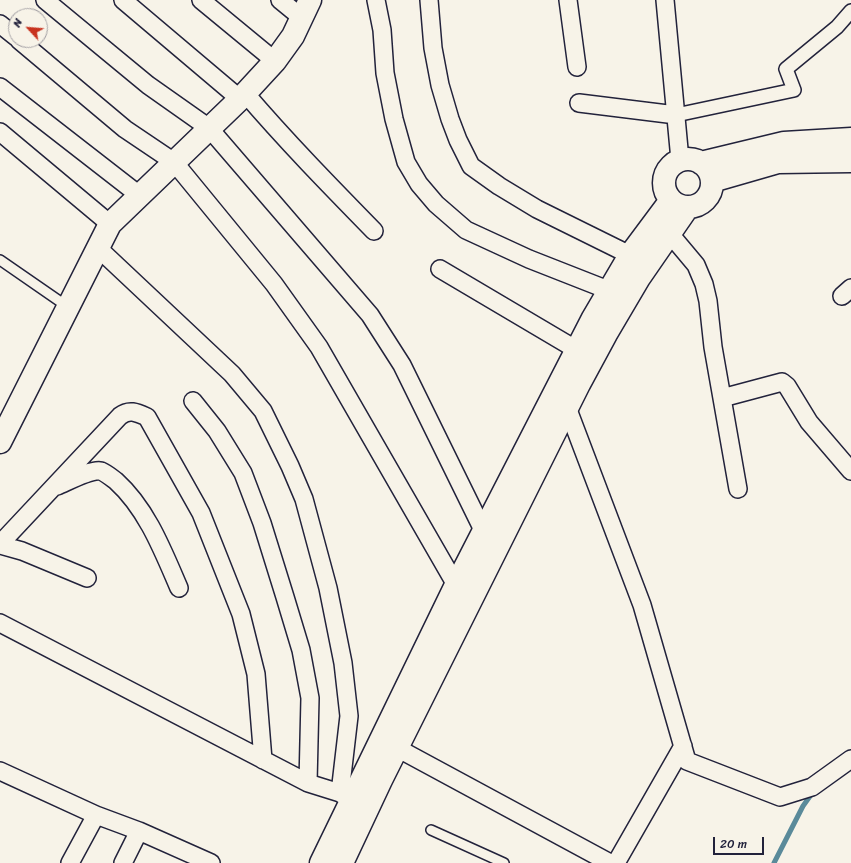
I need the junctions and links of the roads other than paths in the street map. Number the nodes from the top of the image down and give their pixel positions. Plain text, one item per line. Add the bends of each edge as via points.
1 (45, 0) edge
2 (123, 0) edge
3 (201, 0) edge
4 (280, 0) edge
5 (376, 0) edge
6 (429, 0) edge
7 (568, 0) edge
8 (665, 0) edge
9 (306, 9) edge
10 (851, 11) edge
11 (0, 24) edge
12 (8, 31) edge
13 (29, 48) edge
14 (275, 61) junction
15 (577, 67) dead end
16 (0, 87) edge
17 (242, 96) junction
18 (579, 103) dead end
19 (676, 115) junction
20 (209, 128) junction
21 (0, 132) edge
22 (851, 139) edge
23 (851, 161) edge
24 (174, 162) junction
25 (698, 168) junction
26 (139, 196) junction
27 (680, 204) junction
28 (110, 224) junction
29 (374, 231) dead end
30 (670, 234) junction
31 (98, 248) junction
32 (630, 255) junction
33 (0, 260) edge
34 (440, 268) dead end
35 (608, 290) junction
36 (68, 307) junction
37 (577, 350) junction
38 (722, 398) junction
39 (193, 401) dead end
40 (567, 407) junction
41 (0, 442) edge
42 (849, 464) edge
43 (52, 488) junction
44 (738, 489) dead end
45 (483, 530) junction
46 (0, 544) edge
47 (87, 578) dead end
48 (456, 585) junction
49 (179, 588) dead end
50 (0, 623) edge
51 (683, 746) junction
52 (397, 748) junction
53 (851, 758) edge
54 (263, 760) junction
55 (2, 775) edge
56 (308, 783) junction
57 (346, 796) junction
58 (96, 815) junction
59 (431, 830) dead end
60 (139, 831) junction
61 (183, 857) edge
62 (70, 863) edge
63 (123, 863) edge
64 (211, 863) edge
65 (322, 863) edge
66 (342, 863) edge
67 (504, 863) edge
68 (610, 863) edge
69 (616, 863) edge

1 - 20 street via 148,85
2 - 17 street
3 - 14 street
4 - 9 street
5 - 35 street via 382,30 385,73 394,119 406,162 419,184 436,204 466,230 529,259
6 - 32 street via 433,48 440,84 455,133 471,166 498,186 537,209
7 - 15 street
8 - 19 street
9 - 14 main road via 293,36
10 - 19 street via 837,27 786,69 794,90
11 - 12 street
13 - 24 street via 125,129
14 - 17 main road
16 - 26 street
17 - 20 main road
17 - 29 street
18 - 19 street
19 - 25 street
20 - 24 main road
20 - 45 street via 370,315 402,365
21 - 28 street
22 - 25 main road via 784,143
23 - 25 main road via 778,162
24 - 26 main road
24 - 48 street via 274,284 319,347
25 - 27 main road via 711,191 698,205
25 - 27 main road via 672,165 666,173 666,192
26 - 28 main road
27 - 30 main road
27 - 32 main road
28 - 31 main road
30 - 38 street via 696,265 704,284
30 - 40 main road via 638,278
31 - 36 main road
31 - 57 street via 232,374 263,411 290,466 304,499 328,588 343,663 348,716
32 - 35 main road
33 - 36 lane
34 - 37 street
35 - 37 main road
36 - 41 main road
37 - 45 main road
38 - 42 street via 782,382 816,430
38 - 44 street
39 - 56 street via 217,431 243,473 285,597 310,698
40 - 51 street via 642,605
40 - 52 main road
43 - 46 street
43 - 49 street via 93,472 101,471 110,476 126,490 140,509 156,536
43 - 54 street via 120,416 126,412 137,412 147,417 201,513 241,614 256,674
45 - 48 main road
46 - 47 street
48 - 57 main road
50 - 54 street
51 - 53 street via 687,761 780,797 812,787
51 - 69 street
52 - 66 main road
52 - 68 street
54 - 56 street
55 - 58 street
56 - 57 street
57 - 65 main road
58 - 60 street
58 - 62 street
59 - 67 lane
60 - 61 street
60 - 63 street
61 - 64 street

